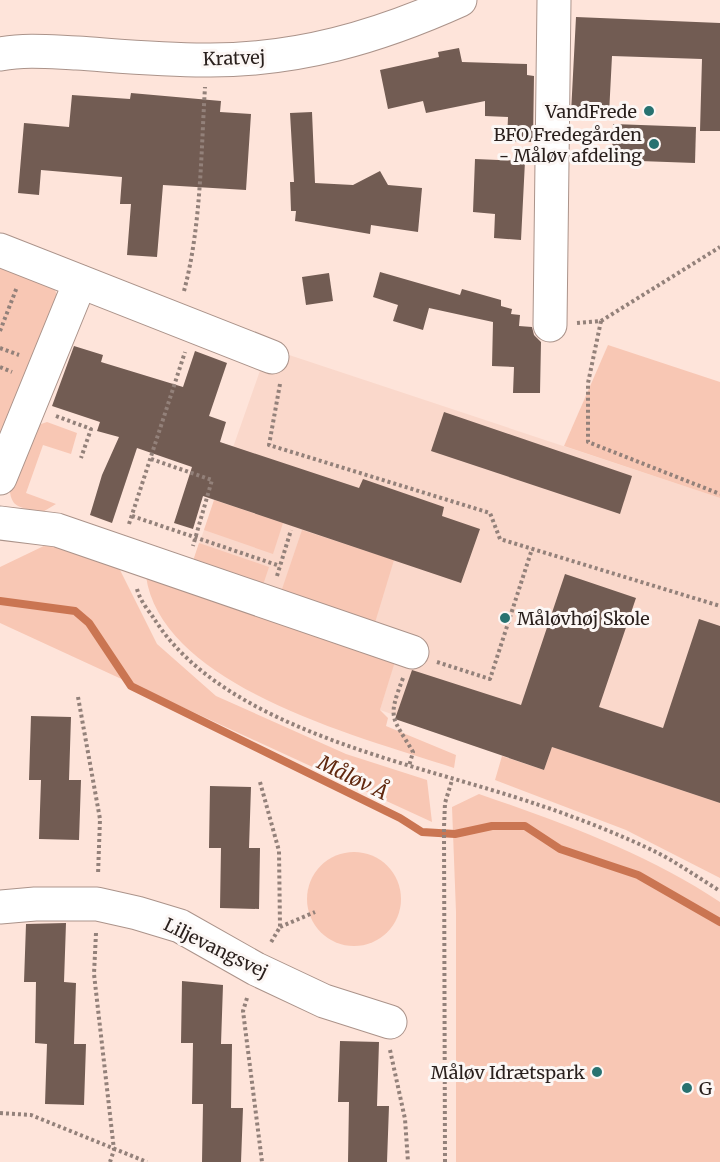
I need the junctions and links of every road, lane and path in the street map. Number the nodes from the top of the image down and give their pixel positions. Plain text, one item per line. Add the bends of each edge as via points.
1 (460, 0) edge
2 (554, 0) edge
3 (400, 12) edge
4 (0, 54) edge
5 (204, 60) junction
6 (720, 247) edge
7 (14, 255) edge
8 (188, 274) dead end
9 (80, 282) junction
10 (601, 321) junction
11 (550, 325) joint
12 (0, 332) edge
13 (272, 357) joint
14 (181, 365) dead end
15 (0, 367) edge
16 (18, 374) dead end
17 (30, 407) junction
18 (81, 458) dead end
19 (151, 459) junction
20 (0, 478) edge
21 (720, 494) edge
22 (132, 516) junction
23 (0, 523) edge
24 (291, 530) dead end
25 (196, 536) junction
26 (532, 549) junction
27 (126, 554) junction
28 (280, 566) junction
29 (184, 574) junction
30 (268, 602) junction
31 (720, 606) edge
32 (419, 663) junction
33 (409, 766) junction
34 (452, 780) junction
35 (720, 891) edge
36 (0, 907) edge
37 (315, 912) dead end
38 (280, 927) dead end
39 (390, 1022) joint
40 (0, 1113) edge
41 (112, 1155) dead end
42 (110, 1162) edge
43 (147, 1162) edge
44 (408, 1162) edge
45 (445, 1162) edge

1 - 3 street, Kratvej
2 - 11 street
3 - 5 street, Kratvej via 319,50 269,58
4 - 5 street, Kratvej via 38,51
5 - 8 path via 206,87
6 - 10 path
7 - 9 street
7 - 12 path
9 - 13 street
9 - 17 street
10 - 11 path
10 - 21 path via 588,383 588,442
13 - 26 path via 279,365 280,387 269,446 490,513 500,539
14 - 19 path
15 - 16 path
17 - 18 path via 91,429
17 - 20 street
19 - 22 path
19 - 25 path via 212,480
22 - 25 path
22 - 27 path
23 - 27 street via 57,530
24 - 28 path
25 - 28 path
25 - 29 path
26 - 31 path
26 - 32 path via 490,680
27 - 29 street
27 - 33 path via 139,595 164,634 200,670 256,706 315,733
28 - 30 path
29 - 30 street
30 - 32 street
32 - 33 path via 394,702 392,718 413,752
33 - 34 path
34 - 35 path via 536,804 658,853
34 - 45 path via 444,827
36 - 39 street, Liljevangsvej via 97,904 137,913 180,927 324,1001
37 - 38 path
39 - 44 path via 390,1054 405,1119
40 - 43 path via 31,1115
41 - 42 path

